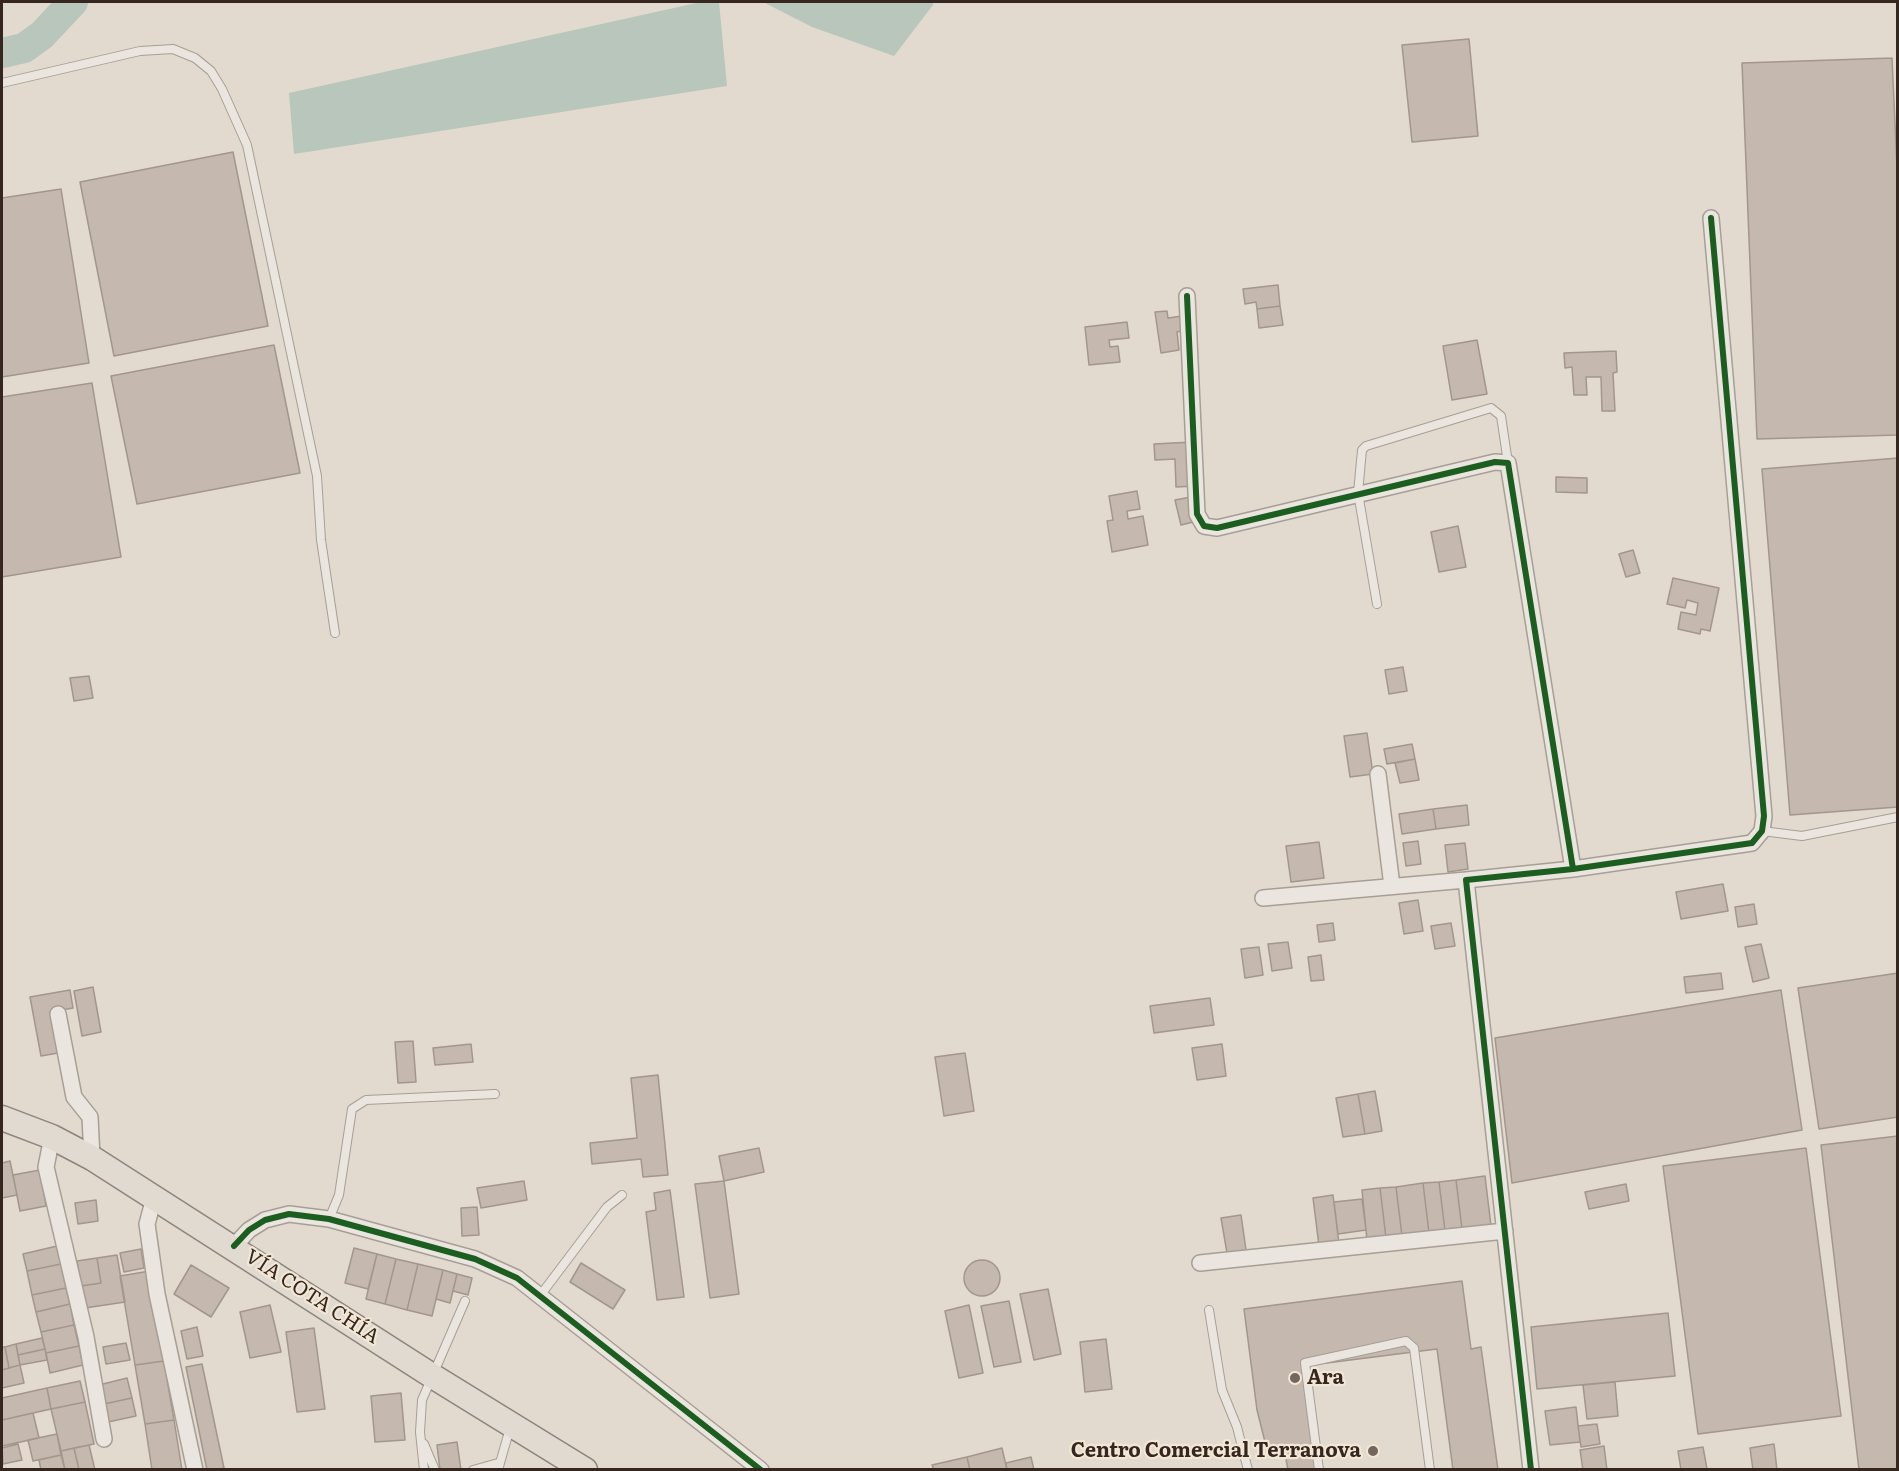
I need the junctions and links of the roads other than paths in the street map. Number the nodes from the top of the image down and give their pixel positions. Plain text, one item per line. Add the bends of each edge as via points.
1 (2, 83) edge
2 (1711, 218) dead end
3 (1187, 296) dead end
4 (1509, 463) junction
5 (1358, 494) junction
6 (1377, 604) dead end
7 (335, 633) dead end
8 (1378, 774) dead end
9 (1898, 817) edge
10 (1762, 831) junction
11 (1573, 869) junction
12 (1466, 880) junction
13 (1392, 886) junction
14 (1263, 898) dead end
15 (58, 1014) dead end
16 (495, 1095) dead end
17 (2, 1118) edge
18 (52, 1137) junction
19 (92, 1158) junction
20 (622, 1195) dead end
21 (154, 1198) junction
22 (329, 1219) junction
23 (1505, 1231) junction
24 (234, 1246) junction
25 (1200, 1263) dead end
26 (539, 1297) junction
27 (465, 1301) dead end
28 (1209, 1310) dead end
29 (434, 1377) junction
30 (512, 1425) junction
31 (420, 1432) junction
32 (104, 1439) dead end
33 (498, 1466) edge
34 (195, 1470) edge
35 (424, 1470) edge
36 (435, 1470) edge
37 (473, 1470) edge
38 (585, 1470) edge
39 (761, 1470) edge
40 (1248, 1470) edge
41 (1319, 1470) edge
42 (1431, 1470) edge
43 (1531, 1470) edge

1 - 7 lane via 140,51 173,49 195,58 211,71 222,89 247,145 318,476 321,540
2 - 10 street via 1764,816
3 - 5 street via 1197,514 1204,526 1217,528
4 - 5 street via 1495,462
4 - 5 lane via 1501,416 1491,408 1366,446 1360,458
4 - 11 street
5 - 6 lane
8 - 13 street
9 - 10 lane via 1802,836
10 - 11 street via 1752,843
11 - 12 street
12 - 13 street
12 - 23 street
13 - 14 street
15 - 19 street via 74,1097 90,1117
16 - 22 lane via 366,1100 352,1109 339,1195
17 - 18 main road, VÍA COTA CHÍA
18 - 19 main road, VÍA COTA CHÍA
18 - 32 street via 46,1167 86,1337
19 - 21 main road, VÍA COTA CHÍA
20 - 26 lane via 608,1207
21 - 24 main road, VÍA COTA CHÍA
21 - 34 street via 147,1224 157,1294
22 - 24 street via 289,1214 265,1220
22 - 26 street via 475,1259 517,1278
23 - 25 street
23 - 43 street
24 - 29 main road, VÍA COTA CHÍA
26 - 39 street
27 - 29 lane
28 - 40 lane via 1222,1390
29 - 30 main road, VÍA COTA CHÍA
29 - 31 lane via 422,1400
30 - 33 lane
30 - 38 main road, VÍA COTA CHÍA
31 - 35 lane
31 - 36 lane
33 - 37 lane
41 - 42 lane via 1305,1363 1406,1341 1414,1348

